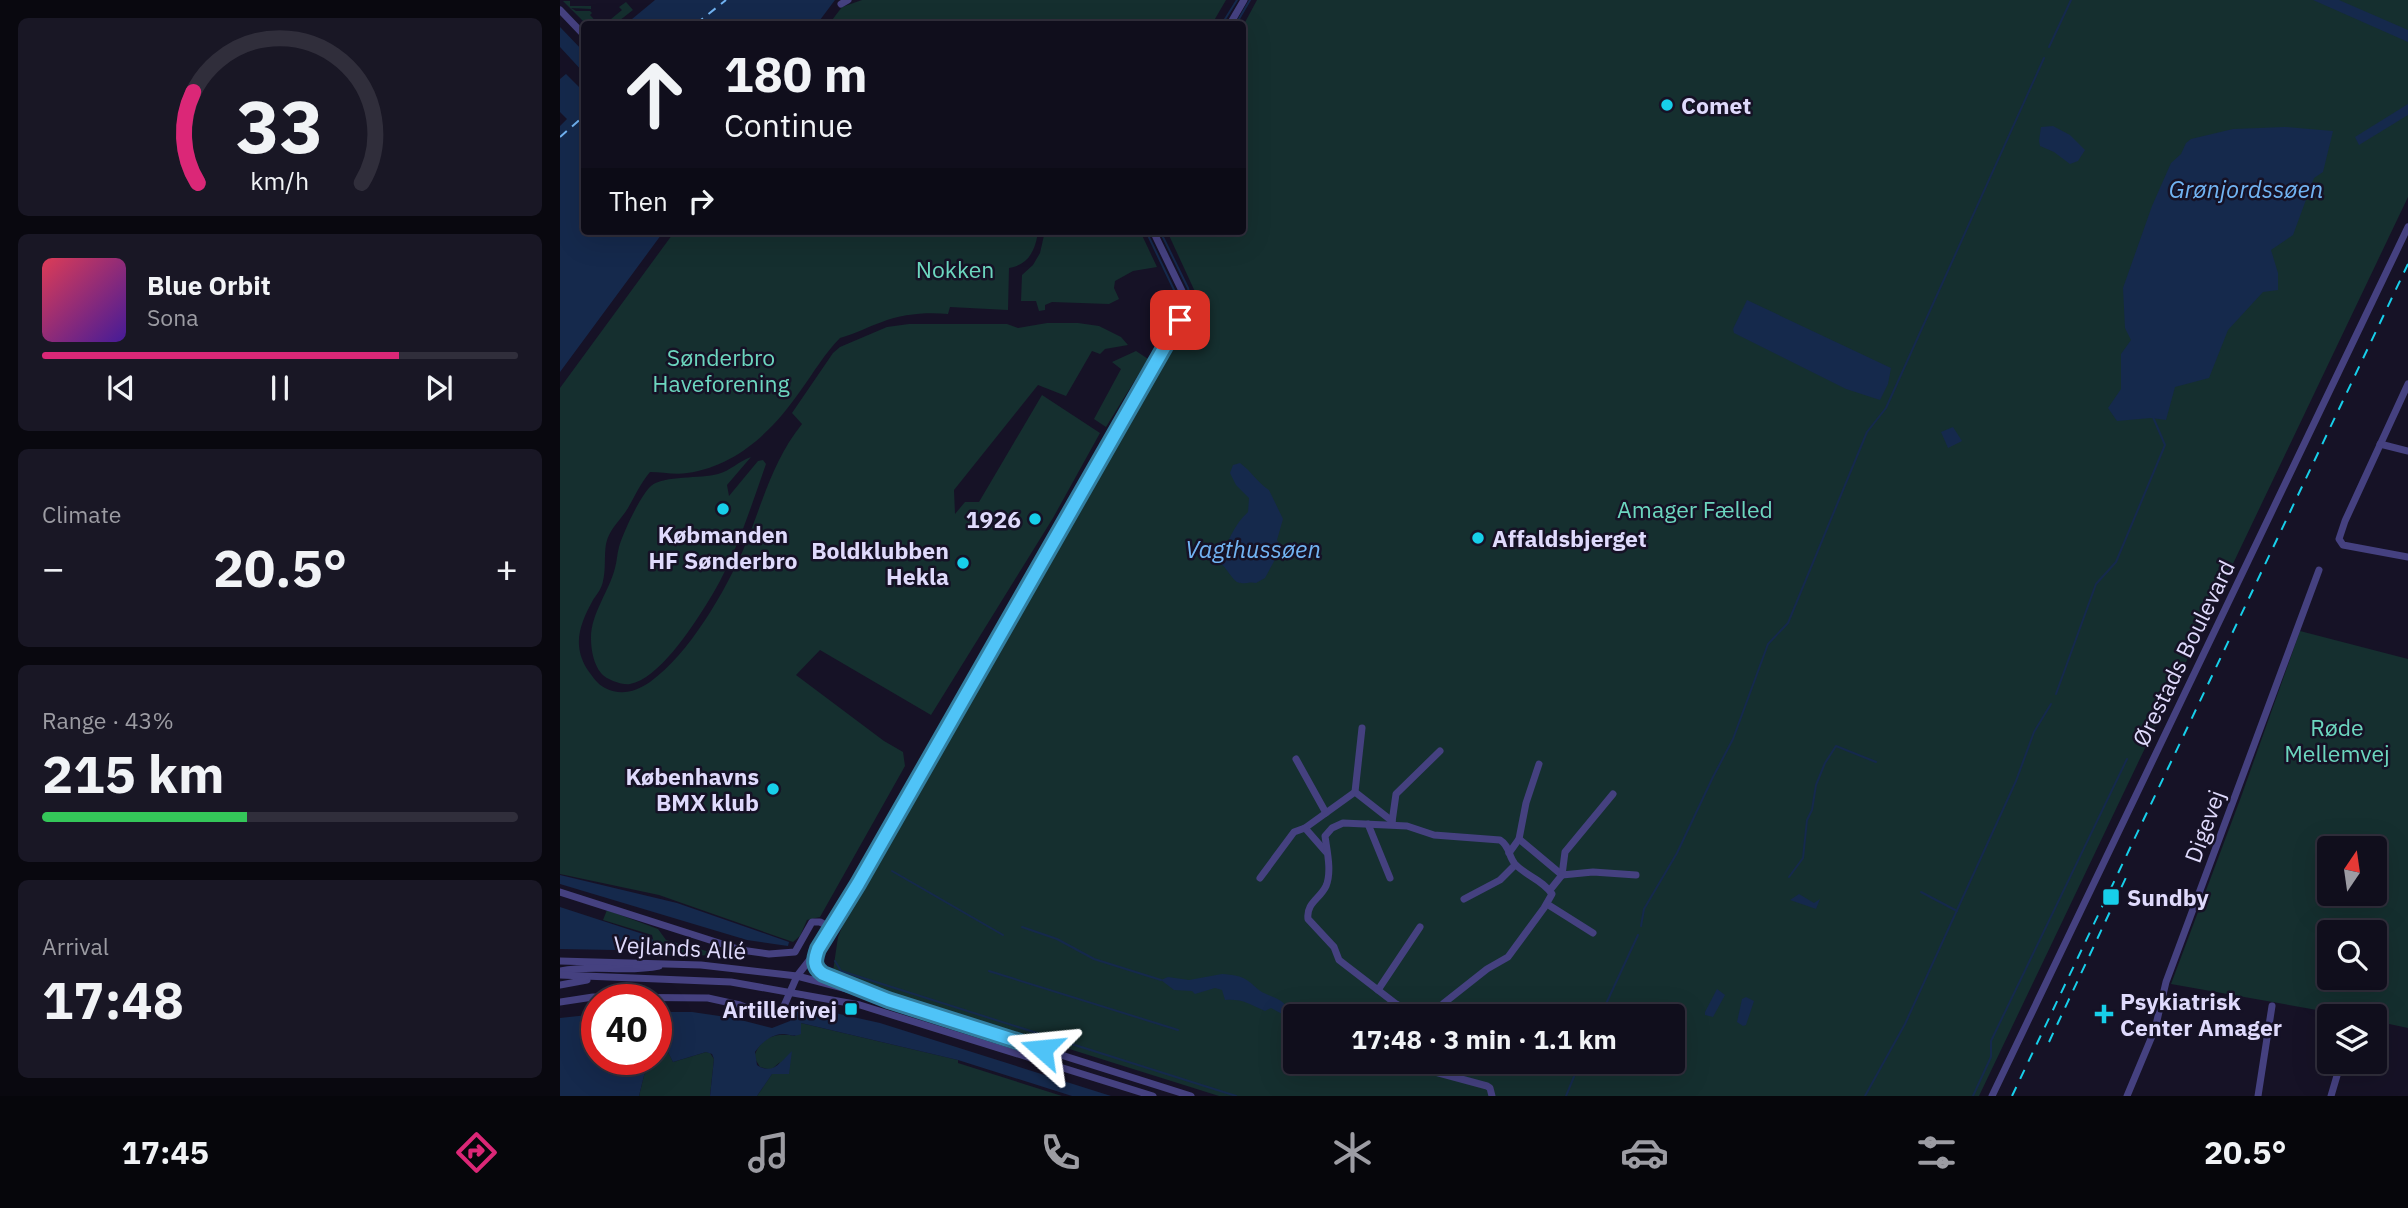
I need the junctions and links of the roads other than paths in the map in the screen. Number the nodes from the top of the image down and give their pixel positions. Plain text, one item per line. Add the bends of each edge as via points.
1 (1244, 0) edge
2 (560, 10) edge
3 (1232, 21) edge
4 (581, 32) edge
5 (2408, 227) edge
6 (1155, 235) edge
7 (2408, 384) edge
8 (2380, 444) junction
9 (2408, 452) edge
10 (2408, 557) edge
11 (2319, 570) dead end
12 (1362, 728) dead end
13 (1440, 751) dead end
14 (1297, 759) dead end
15 (1539, 764) dead end
16 (1355, 792) junction
17 (1613, 794) dead end
18 (1326, 813) junction
19 (1392, 823) junction
20 (1368, 824) junction
21 (1305, 828) junction
22 (1520, 839) junction
23 (1327, 853) junction
24 (1509, 853) junction
25 (1515, 864) junction
26 (1562, 875) junction
27 (1636, 875) dead end
28 (1261, 878) dead end
29 (1390, 878) dead end
30 (1550, 890) junction
31 (560, 892) edge
32 (1464, 899) dead end
33 (1547, 904) junction
34 (1420, 927) dead end
35 (832, 928) junction
36 (1593, 933) dead end
37 (818, 949) junction
38 (560, 961) edge
39 (670, 963) junction
40 (560, 973) edge
41 (797, 976) junction
42 (598, 978) junction
43 (560, 985) edge
44 (1378, 990) junction
45 (790, 991) junction
46 (888, 1000) junction
47 (560, 1002) edge
48 (1397, 1004) edge
49 (1443, 1004) edge
50 (2272, 1006) dead end
51 (1442, 1074) edge
52 (2337, 1074) edge
53 (1153, 1096) edge
54 (1191, 1096) edge
55 (1492, 1096) edge
56 (1992, 1096) edge
57 (2127, 1096) edge
58 (2258, 1096) edge
59 (2331, 1096) edge

1 - 3 street
2 - 4 street
5 - 56 street, Ørestads Boulevard
6 - 35 street via 1181,287 1180,320
7 - 8 street
8 - 9 street
8 - 10 street via 2339,539 2343,545
11 - 57 street, Digevej
12 - 16 street
13 - 19 street via 1396,794
14 - 18 street
15 - 22 street
16 - 18 street
16 - 19 street
17 - 26 street via 1565,852
18 - 21 street
19 - 20 street
19 - 24 street via 1434,835 1500,840
20 - 23 street via 1343,822 1332,828 1325,836
20 - 29 street
21 - 23 street
21 - 28 street via 1294,832
22 - 24 street
22 - 26 street
23 - 44 street via 1326,888 1309,907 1310,924 1334,947 1339,960
24 - 25 street
25 - 30 street
25 - 32 street via 1500,880
26 - 27 street
26 - 30 street
30 - 33 street
31 - 35 street via 753,952 795,952 812,922
33 - 36 street
33 - 49 street via 1508,957
34 - 44 street
35 - 37 street
37 - 41 street
37 - 46 street via 815,966 823,974
38 - 39 street, Vejlands Allé
39 - 40 street via 645,969 582,968
39 - 41 street, Vejlands Allé
40 - 42 street, Vejlands Allé
41 - 45 street
41 - 46 street, Vejlands Allé
42 - 43 street
42 - 45 street, Vejlands Allé via 711,980
44 - 48 street
45 - 47 street via 780,1012 773,1016 708,998 593,997
45 - 53 street, Vejlands Allé via 883,1010
46 - 54 street, Vejlands Allé
50 - 58 street
51 - 55 street via 1486,1086
52 - 59 street

